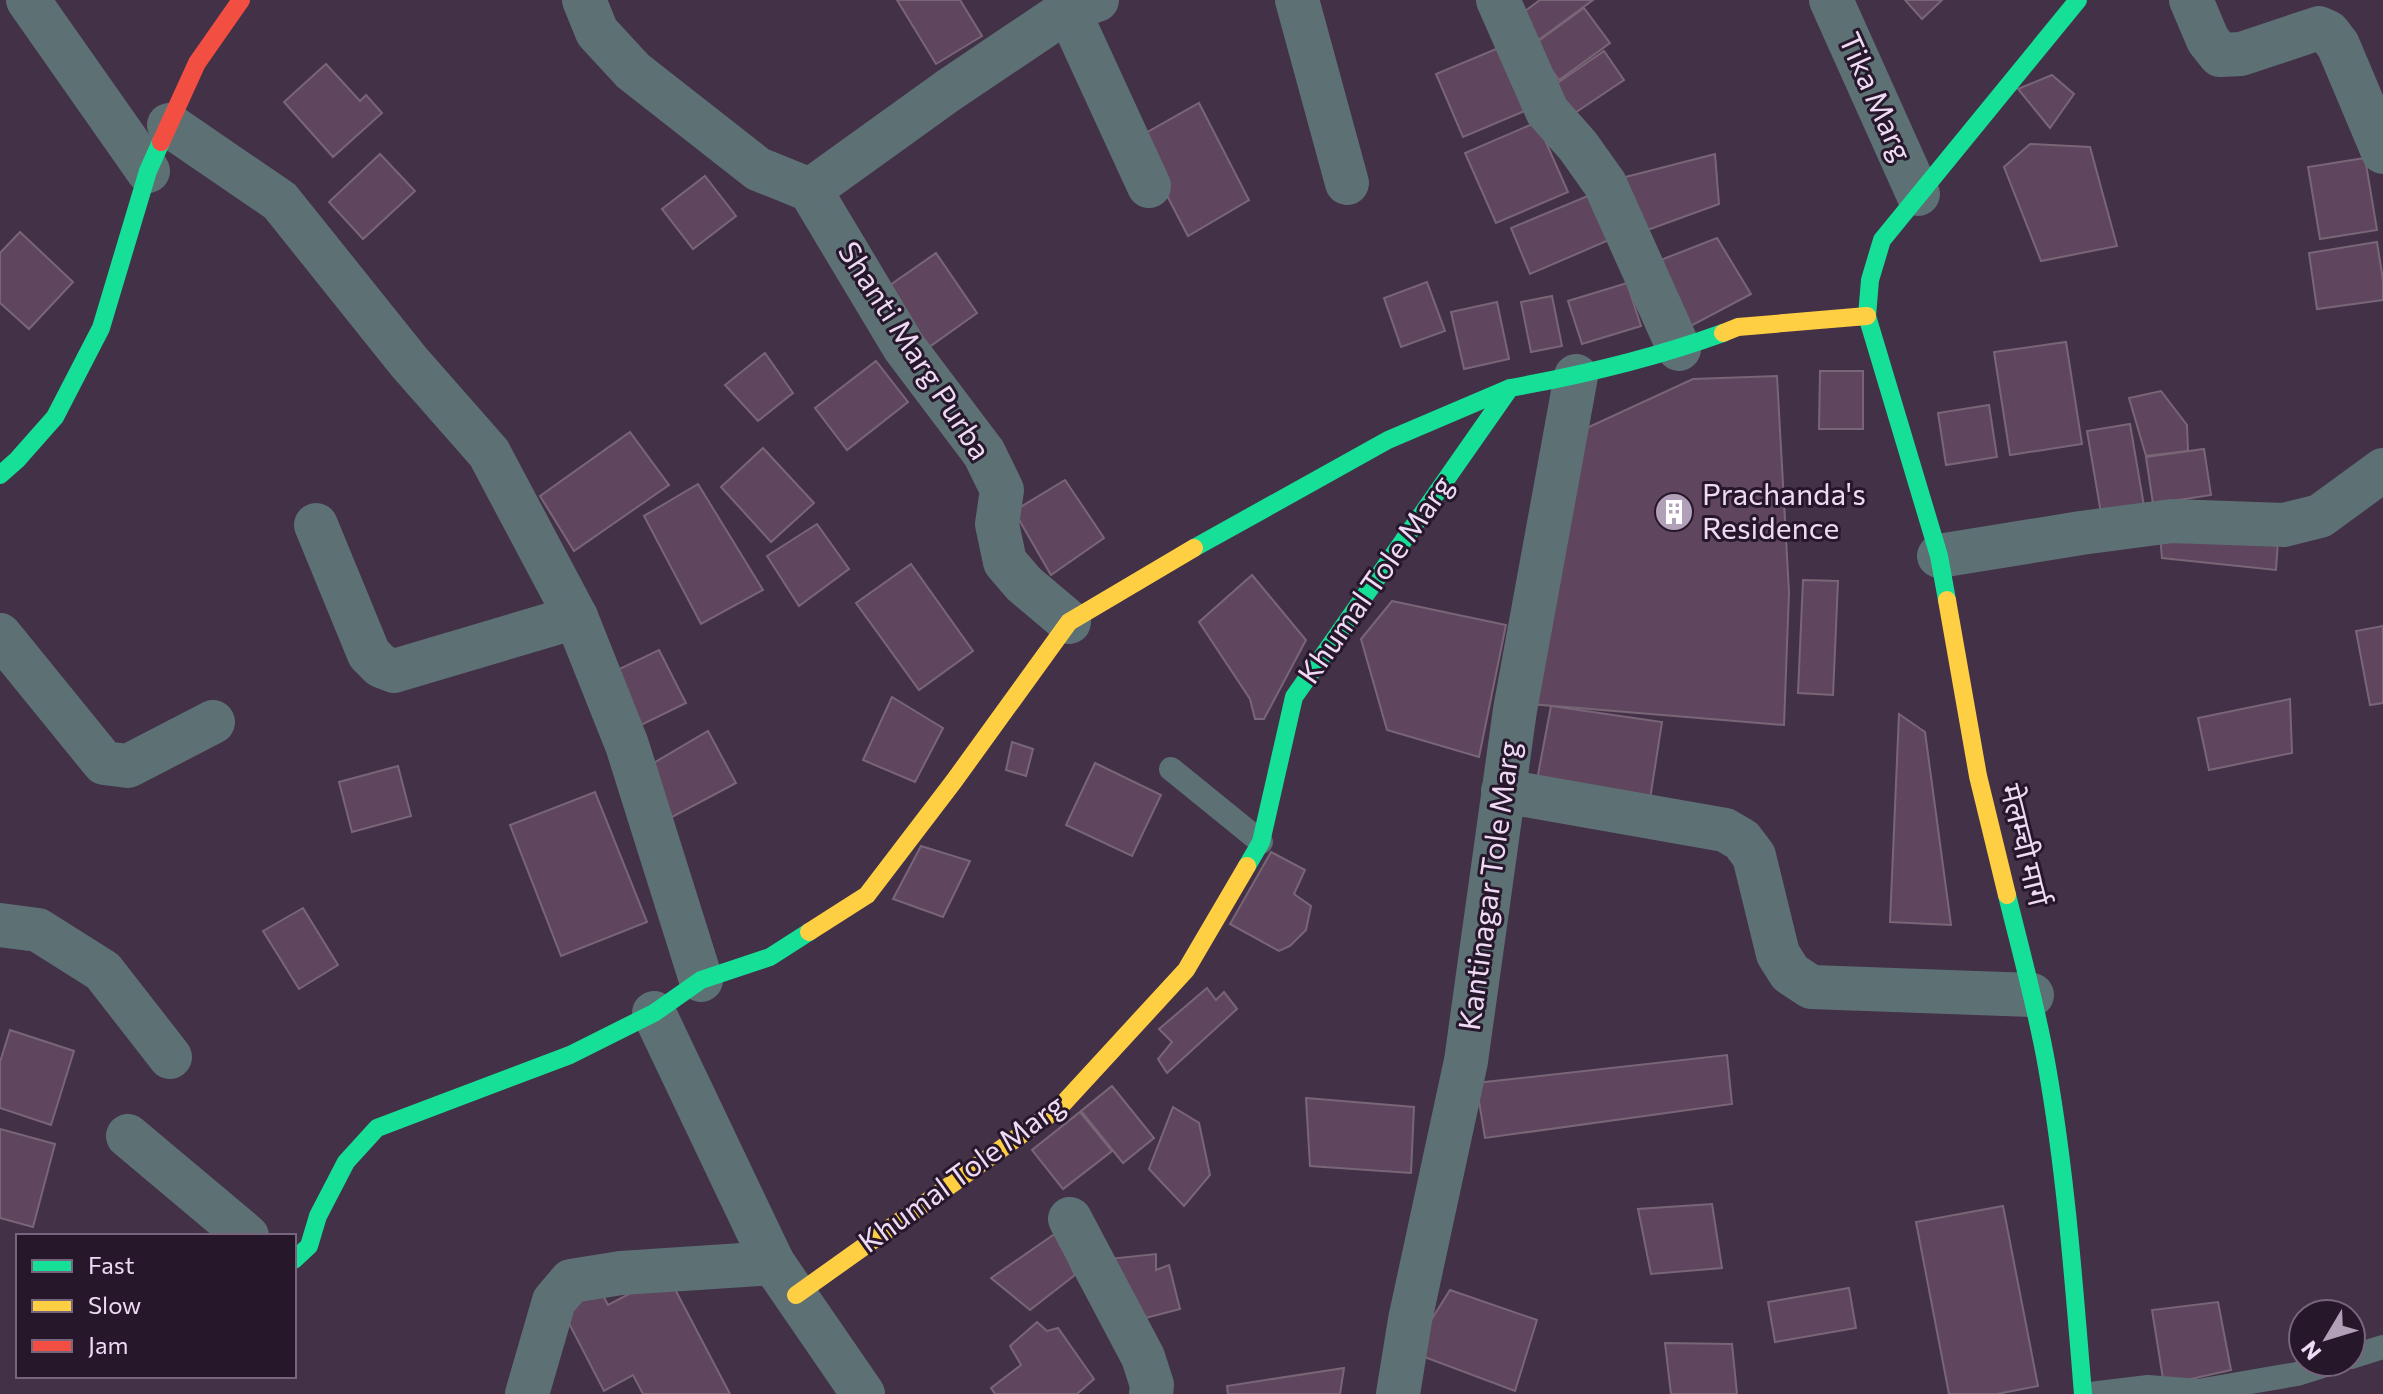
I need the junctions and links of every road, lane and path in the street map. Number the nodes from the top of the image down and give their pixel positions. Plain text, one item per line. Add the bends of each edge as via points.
1 (28, 0) edge
2 (241, 0) edge
3 (584, 0) edge
4 (1297, 0) edge
5 (1498, 0) edge
6 (1831, 0) edge
7 (2078, 0) edge
8 (2191, 0) edge
9 (1083, 5) edge
10 (169, 125) junction
11 (2383, 152) edge
12 (148, 171) junction
13 (1347, 183) dead end
14 (1149, 186) dead end
15 (810, 190) junction
16 (1918, 194) junction
17 (1867, 316) junction
18 (1679, 349) junction
19 (1576, 376) junction
20 (1510, 388) junction
21 (2383, 470) edge
22 (0, 475) edge
23 (316, 525) dead end
24 (1939, 556) junction
25 (576, 617) junction
26 (1069, 622) junction
27 (0, 635) edge
28 (213, 722) dead end
29 (1171, 769) dead end
30 (1503, 791) junction
31 (1261, 842) junction
32 (0, 925) edge
33 (701, 980) junction
34 (2032, 995) junction
35 (654, 1013) junction
36 (170, 1057) dead end
37 (128, 1136) dead end
38 (1070, 1219) dead end
39 (245, 1234) edge
40 (296, 1258) edge
41 (785, 1279) junction
42 (2287, 1376) edge
43 (527, 1394) edge
44 (863, 1394) edge
45 (1151, 1394) edge
46 (1398, 1394) edge
47 (2083, 1394) edge
48 (2090, 1394) edge

1 - 12 street
2 - 10 street via 197,63
3 - 15 street via 597,32 633,71 758,169
4 - 13 street
5 - 18 street via 1547,111 1605,184
6 - 16 street, Tika Marg
7 - 16 street
8 - 11 street via 2220,55 2241,54 2319,28 2328,32
9 - 14 street
9 - 15 street via 949,90
10 - 12 street
10 - 25 street via 280,201 489,453
12 - 22 street via 101,328 55,417
15 - 26 street, Shanti Marg Purba via 904,347 984,453 1002,490 997,524 1005,562
16 - 17 street via 1882,240 1870,280
17 - 18 street via 1738,327
17 - 24 street, मेलम्ची मार्ग
18 - 19 street
19 - 20 street
19 - 30 street, Kantinagar Tole Marg
20 - 26 street via 1388,440
20 - 31 street, Khumal Tole Marg via 1294,697
21 - 24 street via 2320,516 2284,525 2172,521
23 - 25 street via 369,654 394,671
24 - 34 street, मेलम्ची मार्ग via 1978,776
25 - 33 street via 627,745
26 - 33 street via 867,895 770,957
27 - 28 street via 104,763 128,766
29 - 31 lane
30 - 34 street via 1725,830 1742,840 1754,856 1778,954 1790,973 1811,987
30 - 46 street, Kantinagar Tole Marg via 1466,1061
31 - 41 street, Khumal Tole Marg via 1186,970 1060,1107
32 - 36 street via 38,930 103,971
33 - 35 street
34 - 47 street, मेलम्ची मार्ग via 2069,1226
35 - 40 street via 570,1055 377,1128 346,1162 309,1246
35 - 41 street
37 - 39 street
38 - 45 street via 1143,1357
41 - 43 street via 621,1273 571,1281 554,1301
41 - 44 street
42 - 48 lane via 2198,1391 2148,1387

